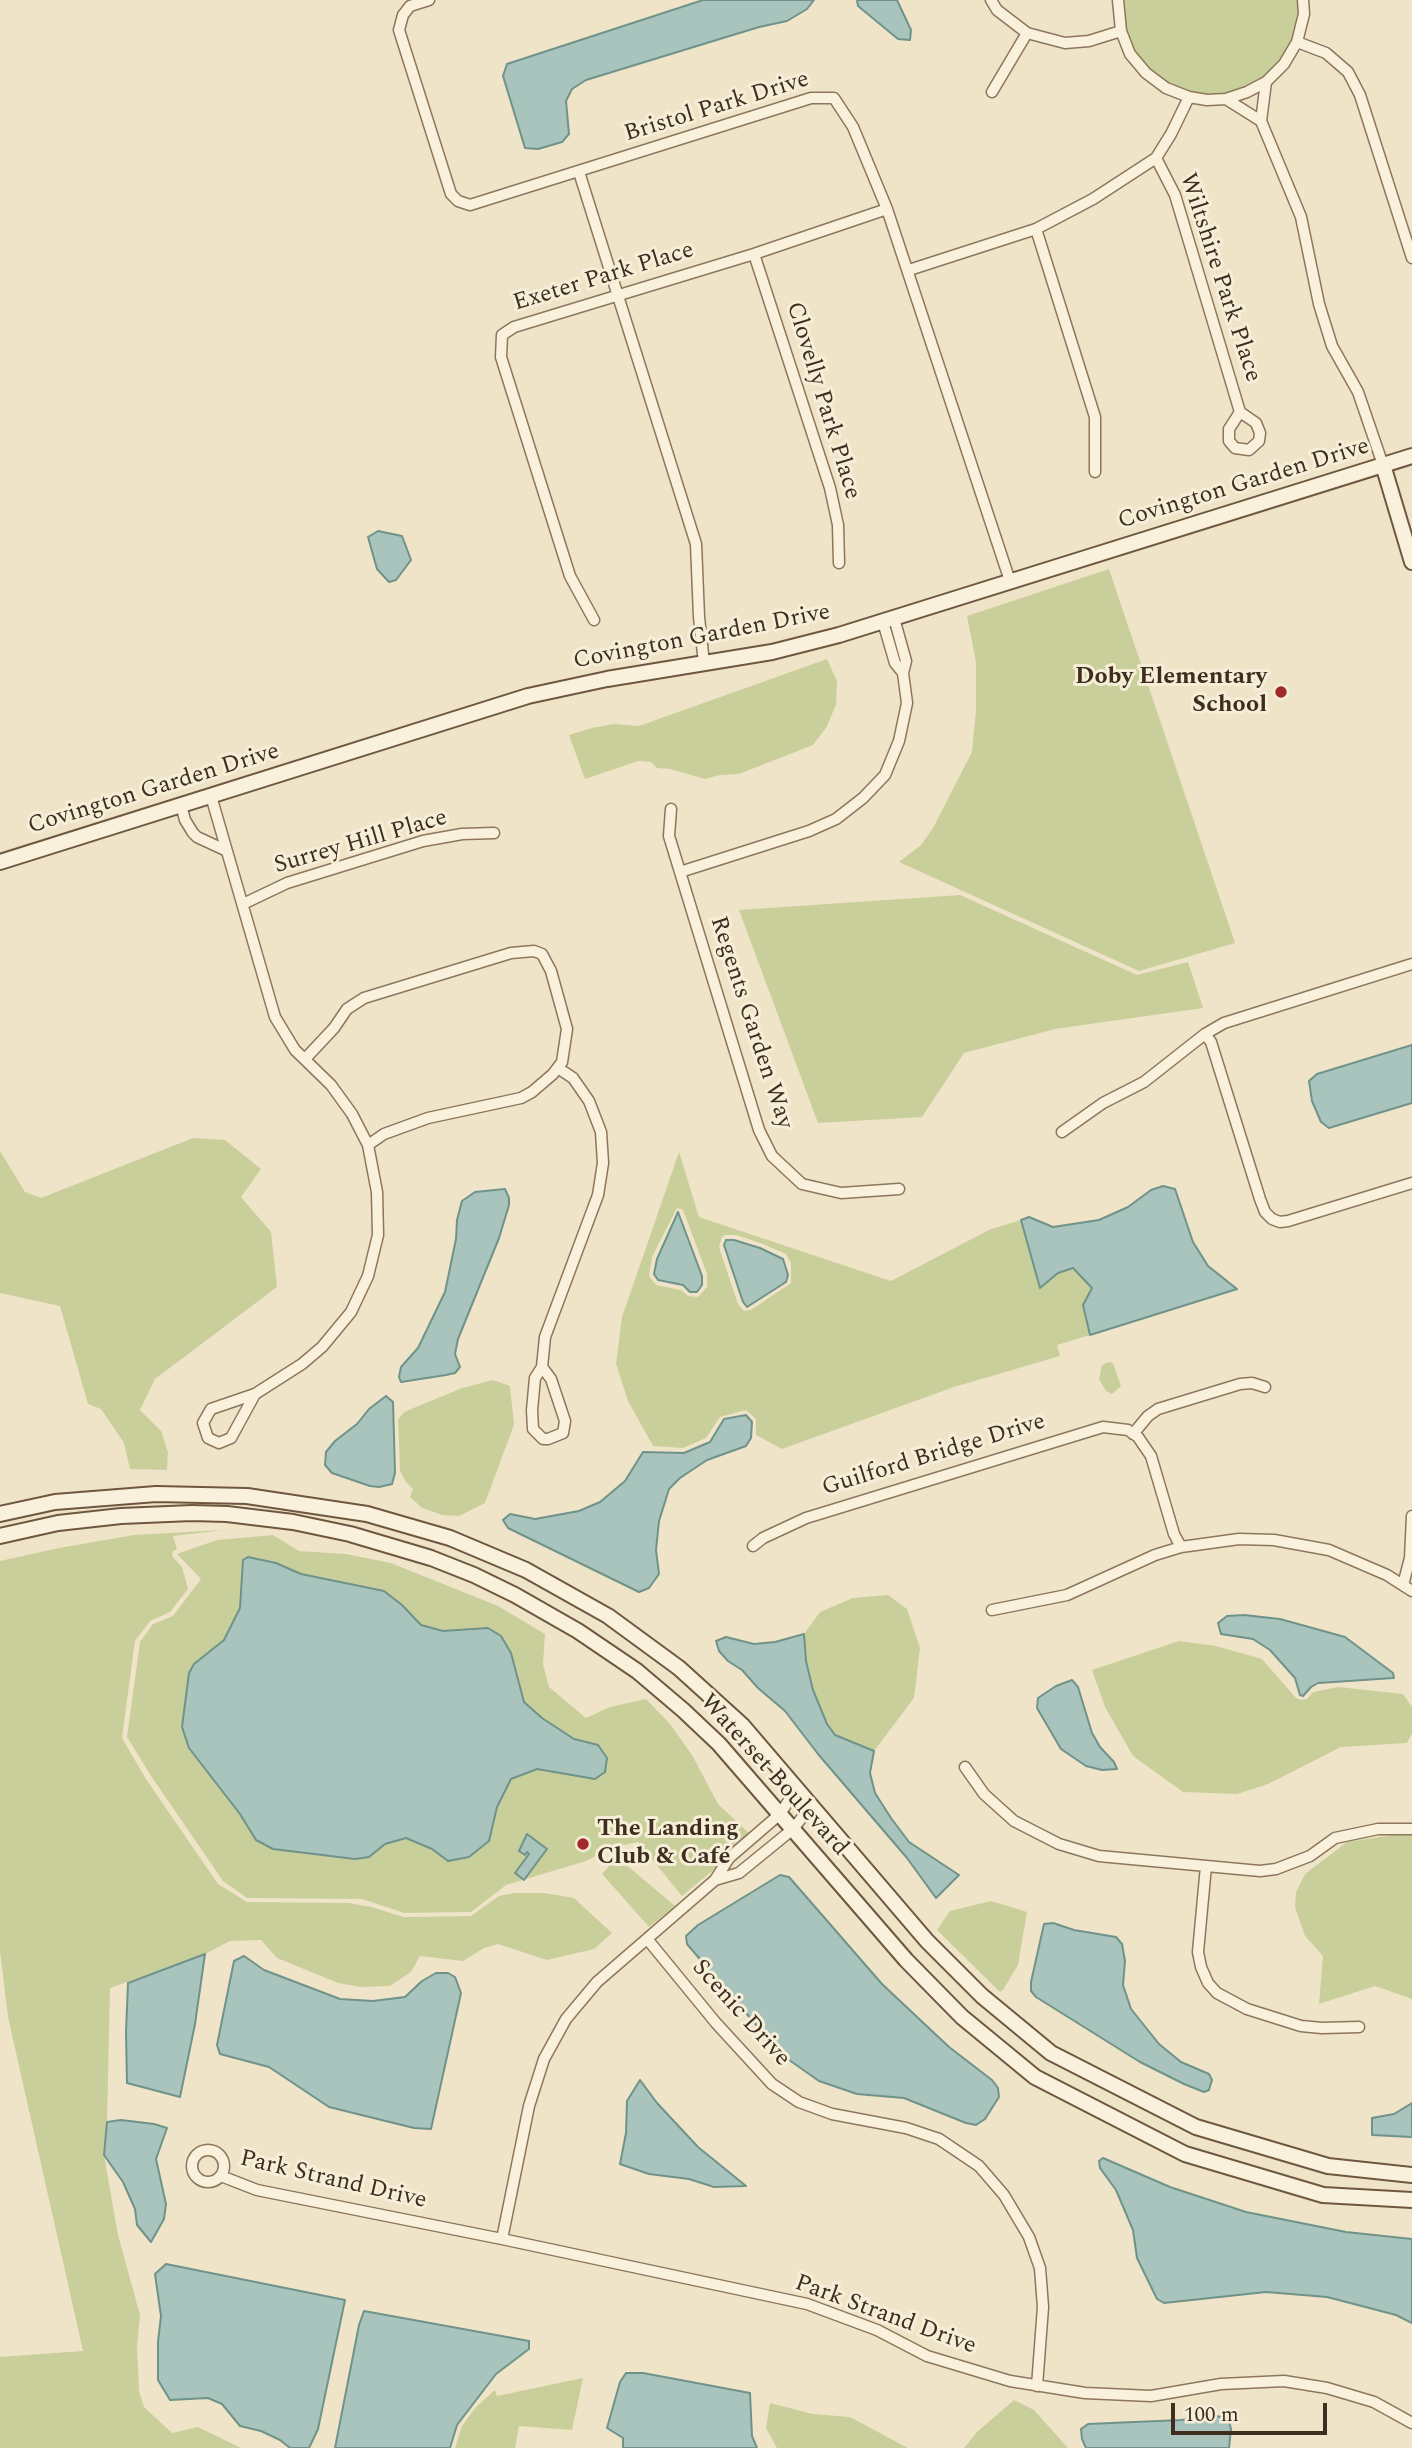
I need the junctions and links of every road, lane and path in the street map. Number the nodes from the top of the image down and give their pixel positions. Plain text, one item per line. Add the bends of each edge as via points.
1 (429, 0) edge
2 (991, 0) edge
3 (1118, 0) edge
4 (1303, 0) edge
5 (1121, 31) junction
6 (1027, 33) junction
7 (1297, 42) junction
8 (1266, 82) junction
9 (992, 92) dead end
10 (1189, 97) junction
11 (1226, 99) junction
12 (1261, 121) junction
13 (1156, 158) junction
14 (579, 172) junction
15 (887, 209) junction
16 (1036, 229) junction
17 (754, 254) junction
18 (1412, 258) edge
19 (909, 270) junction
20 (618, 294) junction
21 (1240, 412) dead end
22 (1412, 456) edge
23 (1383, 465) junction
24 (1095, 472) dead end
25 (1412, 562) edge
26 (839, 563) dead end
27 (1010, 581) junction
28 (594, 620) dead end
29 (889, 620) junction
30 (704, 663) junction
31 (211, 796) junction
32 (181, 805) junction
33 (671, 809) dead end
34 (494, 833) dead end
35 (225, 850) junction
36 (0, 862) edge
37 (680, 872) junction
38 (243, 904) junction
39 (1412, 964) edge
40 (1205, 1034) junction
41 (305, 1059) junction
42 (558, 1068) junction
43 (1062, 1132) dead end
44 (368, 1145) junction
45 (1412, 1183) edge
46 (899, 1189) dead end
47 (541, 1367) junction
48 (1265, 1387) dead end
49 (255, 1394) junction
50 (1133, 1434) junction
51 (0, 1514) edge
52 (1412, 1516) edge
53 (0, 1536) edge
54 (753, 1546) dead end
55 (1181, 1547) junction
56 (1408, 1588) edge
57 (992, 1610) dead end
58 (965, 1766) dead end
59 (797, 1787) junction
60 (812, 1805) junction
61 (780, 1814) junction
62 (793, 1829) junction
63 (1412, 1829) edge
64 (1206, 1866) junction
65 (715, 1880) junction
66 (648, 1940) junction
67 (1359, 2027) dead end
68 (1412, 2175) edge
69 (220, 2176) dead end
70 (1412, 2200) edge
71 (502, 2239) junction
72 (1037, 2386) junction
73 (1412, 2423) edge

1 - 14 street, Bristol Park Drive via 410,6 402,15 399,30 451,194 470,205
2 - 6 street
3 - 5 street
4 - 7 street
5 - 6 street via 1065,43
5 - 10 street via 1130,54 1146,73
6 - 9 street
7 - 8 street
7 - 18 street via 1326,53 1348,72 1360,95
8 - 11 street
8 - 12 street
10 - 11 street
10 - 13 street
11 - 12 street
12 - 23 street via 1301,217 1332,346 1357,392
13 - 16 street
13 - 21 street, Wiltshire Park Place via 1175,195
14 - 15 street, Bristol Park Drive via 811,98 834,98 853,127
14 - 20 street
15 - 17 street, Exeter Park Place
15 - 19 street, Bristol Park Drive
16 - 19 street
16 - 24 street via 1095,417
17 - 20 street, Exeter Park Place
17 - 26 street, Clovelly Park Place via 830,488 838,525
19 - 27 street, Bristol Park Drive
20 - 28 street, Exeter Park Place via 514,327 502,335 501,358 570,576
20 - 30 street via 696,544
22 - 23 street, Covington Garden Drive
23 - 25 street
23 - 27 street, Covington Garden Drive
27 - 29 street, Covington Garden Drive
29 - 30 street, Covington Garden Drive via 772,652
29 - 37 street via 907,703 885,775 836,819
30 - 31 street, Covington Garden Drive via 528,696
31 - 32 street, Covington Garden Drive
31 - 35 street
32 - 35 street via 197,838
32 - 36 street, Covington Garden Drive
33 - 37 street, Regents Garden Way via 669,836
34 - 38 street, Surrey Hill Place via 424,841 287,883
35 - 38 street
37 - 46 street, Regents Garden Way via 759,1130 772,1156 802,1184 841,1193
38 - 41 street via 275,1017
39 - 40 street via 1224,1023
40 - 43 street via 1144,1082
40 - 45 street via 1260,1199 1272,1219 1288,1221
41 - 42 street via 355,1002 523,950 542,954 548,963 565,1014 566,1042
41 - 44 street via 343,1099
42 - 44 street via 521,1098 428,1118
42 - 47 street via 573,1078 589,1101 601,1132 603,1163 598,1195 545,1337
44 - 49 street via 377,1192 378,1235 361,1294 321,1347
47 - 47 street via 535,1378 532,1421 538,1435 548,1439 563,1433 565,1421 551,1379
48 - 50 street via 1240,1384 1158,1409
49 - 49 street via 211,1409 203,1423 208,1438 219,1443 231,1438
50 - 54 street, Guilford Bridge Drive via 1115,1427 1081,1433 806,1518
50 - 55 street via 1151,1456
51 - 59 street, Waterset Boulevard via 55,1503 156,1494 247,1496 367,1514 450,1538 526,1570 608,1616 679,1668 743,1726
52 - 56 street
53 - 61 street, Waterset Boulevard via 121,1516 227,1514 350,1534 431,1558 515,1595 636,1671 719,1744
55 - 56 street via 1239,1539 1311,1546 1349,1558
55 - 57 street via 1067,1595
58 - 64 street via 984,1794 1013,1821 1059,1844 1099,1856
59 - 60 street, Waterset Boulevard
59 - 61 street
60 - 62 street
60 - 68 street, Waterset Boulevard via 927,1941 982,1996 1051,2053 1196,2127 1328,2166
61 - 62 street, Waterset Boulevard
61 - 65 street via 729,1858
62 - 65 street via 739,1872
62 - 70 street, Waterset Boulevard via 906,1960 962,2017 1035,2077 1185,2154 1323,2195
63 - 64 street via 1378,1829 1335,1838 1310,1856 1276,1869
64 - 67 street via 1198,1952 1204,1975 1217,1993 1247,2009 1301,2026
65 - 66 street
66 - 71 street via 580,2000 544,2059 529,2106
66 - 72 street, Scenic Drive via 772,2084 799,2102 832,2114 939,2139 979,2166 1004,2195 1029,2237 1040,2268 1043,2307
69 - 71 street, Park Strand Drive via 257,2190
71 - 72 street, Park Strand Drive via 807,2304 877,2330 938,2360
72 - 73 street, Park Strand Drive via 1151,2396 1222,2384 1284,2381 1374,2402

